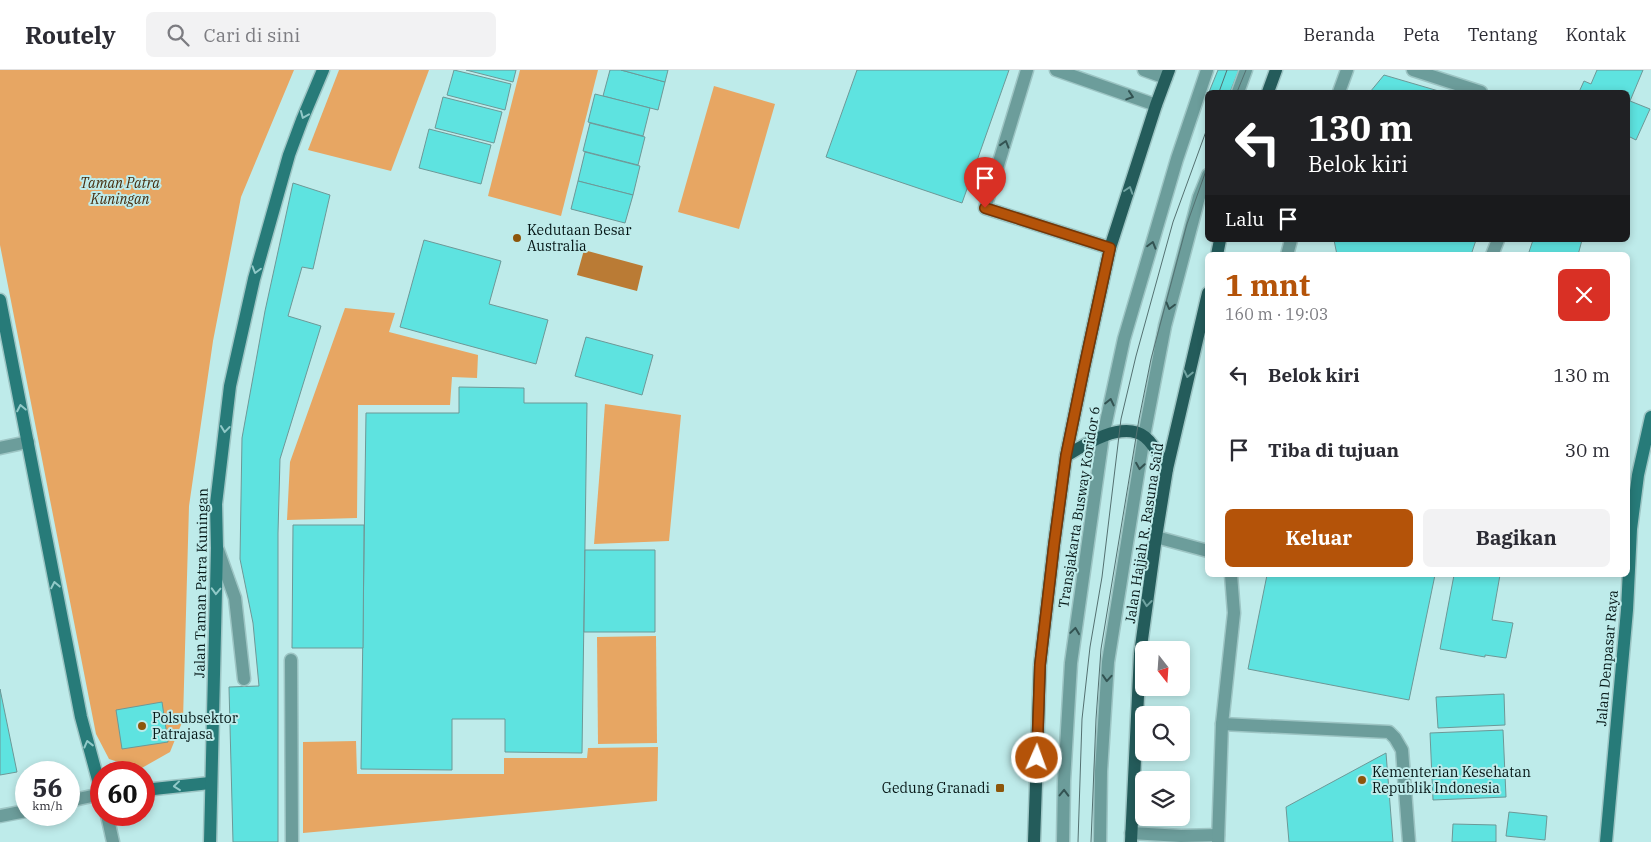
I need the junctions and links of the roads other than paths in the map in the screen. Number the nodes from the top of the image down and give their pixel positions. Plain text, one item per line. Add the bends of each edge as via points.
1 (323, 70) edge
2 (1027, 70) edge
3 (1056, 70) edge
4 (1144, 70) edge
5 (1207, 70) edge
6 (1246, 70) edge
7 (1276, 70) edge
8 (1347, 70) edge
9 (1413, 70) edge
10 (1168, 74) edge
11 (1239, 90) edge
12 (1269, 90) edge
13 (1341, 90) edge
14 (1474, 90) edge
15 (1156, 105) junction
16 (1205, 183) edge
17 (1110, 248) junction
18 (0, 300) edge
19 (1204, 320) edge
20 (1651, 417) edge
21 (1103, 436) junction
22 (1144, 436) junction
23 (28, 442) junction
24 (0, 448) edge
25 (1066, 456) junction
26 (1167, 469) junction
27 (1156, 537) junction
28 (217, 548) junction
29 (1630, 549) edge
30 (1205, 550) edge
31 (1231, 577) edge
32 (1629, 577) edge
33 (291, 660) dead end
34 (244, 679) dead end
35 (1222, 724) junction
36 (93, 761) edge
37 (210, 782) junction
38 (155, 789) edge
39 (15, 813) edge
40 (0, 816) edge
41 (109, 826) edge
42 (1131, 837) edge
43 (1218, 839) edge
44 (113, 842) edge
45 (210, 842) edge
46 (292, 842) edge
47 (1034, 842) edge
48 (1063, 842) edge
49 (1100, 842) edge
50 (1409, 842) edge
51 (1606, 842) edge

1 -> 28 street, Jalan Taman Patra Kuningan via 289,155 254,279 230,386 216,504
17 -> 2 street via 985,208
3 -> 15 street
4 - 10 street
21 -> 5 street, Transjakarta Busway Koridor 6 via 1124,339
6 - 11 street
7 - 12 main road
8 - 13 street
9 - 14 street
10 - 15 main road
17 -> 15 main road
16 -> 22 street via 1165,326
17 - 25 main road
23 -> 18 street
19 -> 26 main road, Jalan Hajjah R. Rasuna Said
20 - 29 street, Jalan Denpasar Raya via 1638,475
21 - 22 main road via 1129,431
21 - 25 main road
48 -> 21 street, Transjakarta Busway Koridor 6 via 1071,663
22 - 26 main road
22 -> 49 street via 1108,662
23 - 24 street
36 -> 23 street via 81,717
25 - 47 main road via 1040,665
26 - 27 main road, Jalan Hajjah R. Rasuna Said
27 - 30 street
27 -> 42 main road, Jalan Hajjah R. Rasuna Said via 1140,654
28 - 34 street via 235,598
28 -> 37 street, Jalan Taman Patra Kuningan
31 - 35 street via 1234,613
32 - 51 street, Jalan Denpasar Raya
33 - 46 street
35 - 43 street
35 - 50 street via 1389,732 1402,750
37 -> 38 street
37 - 45 street, Jalan Taman Patra Kuningan
39 - 40 street
41 - 44 street
42 - 43 street

